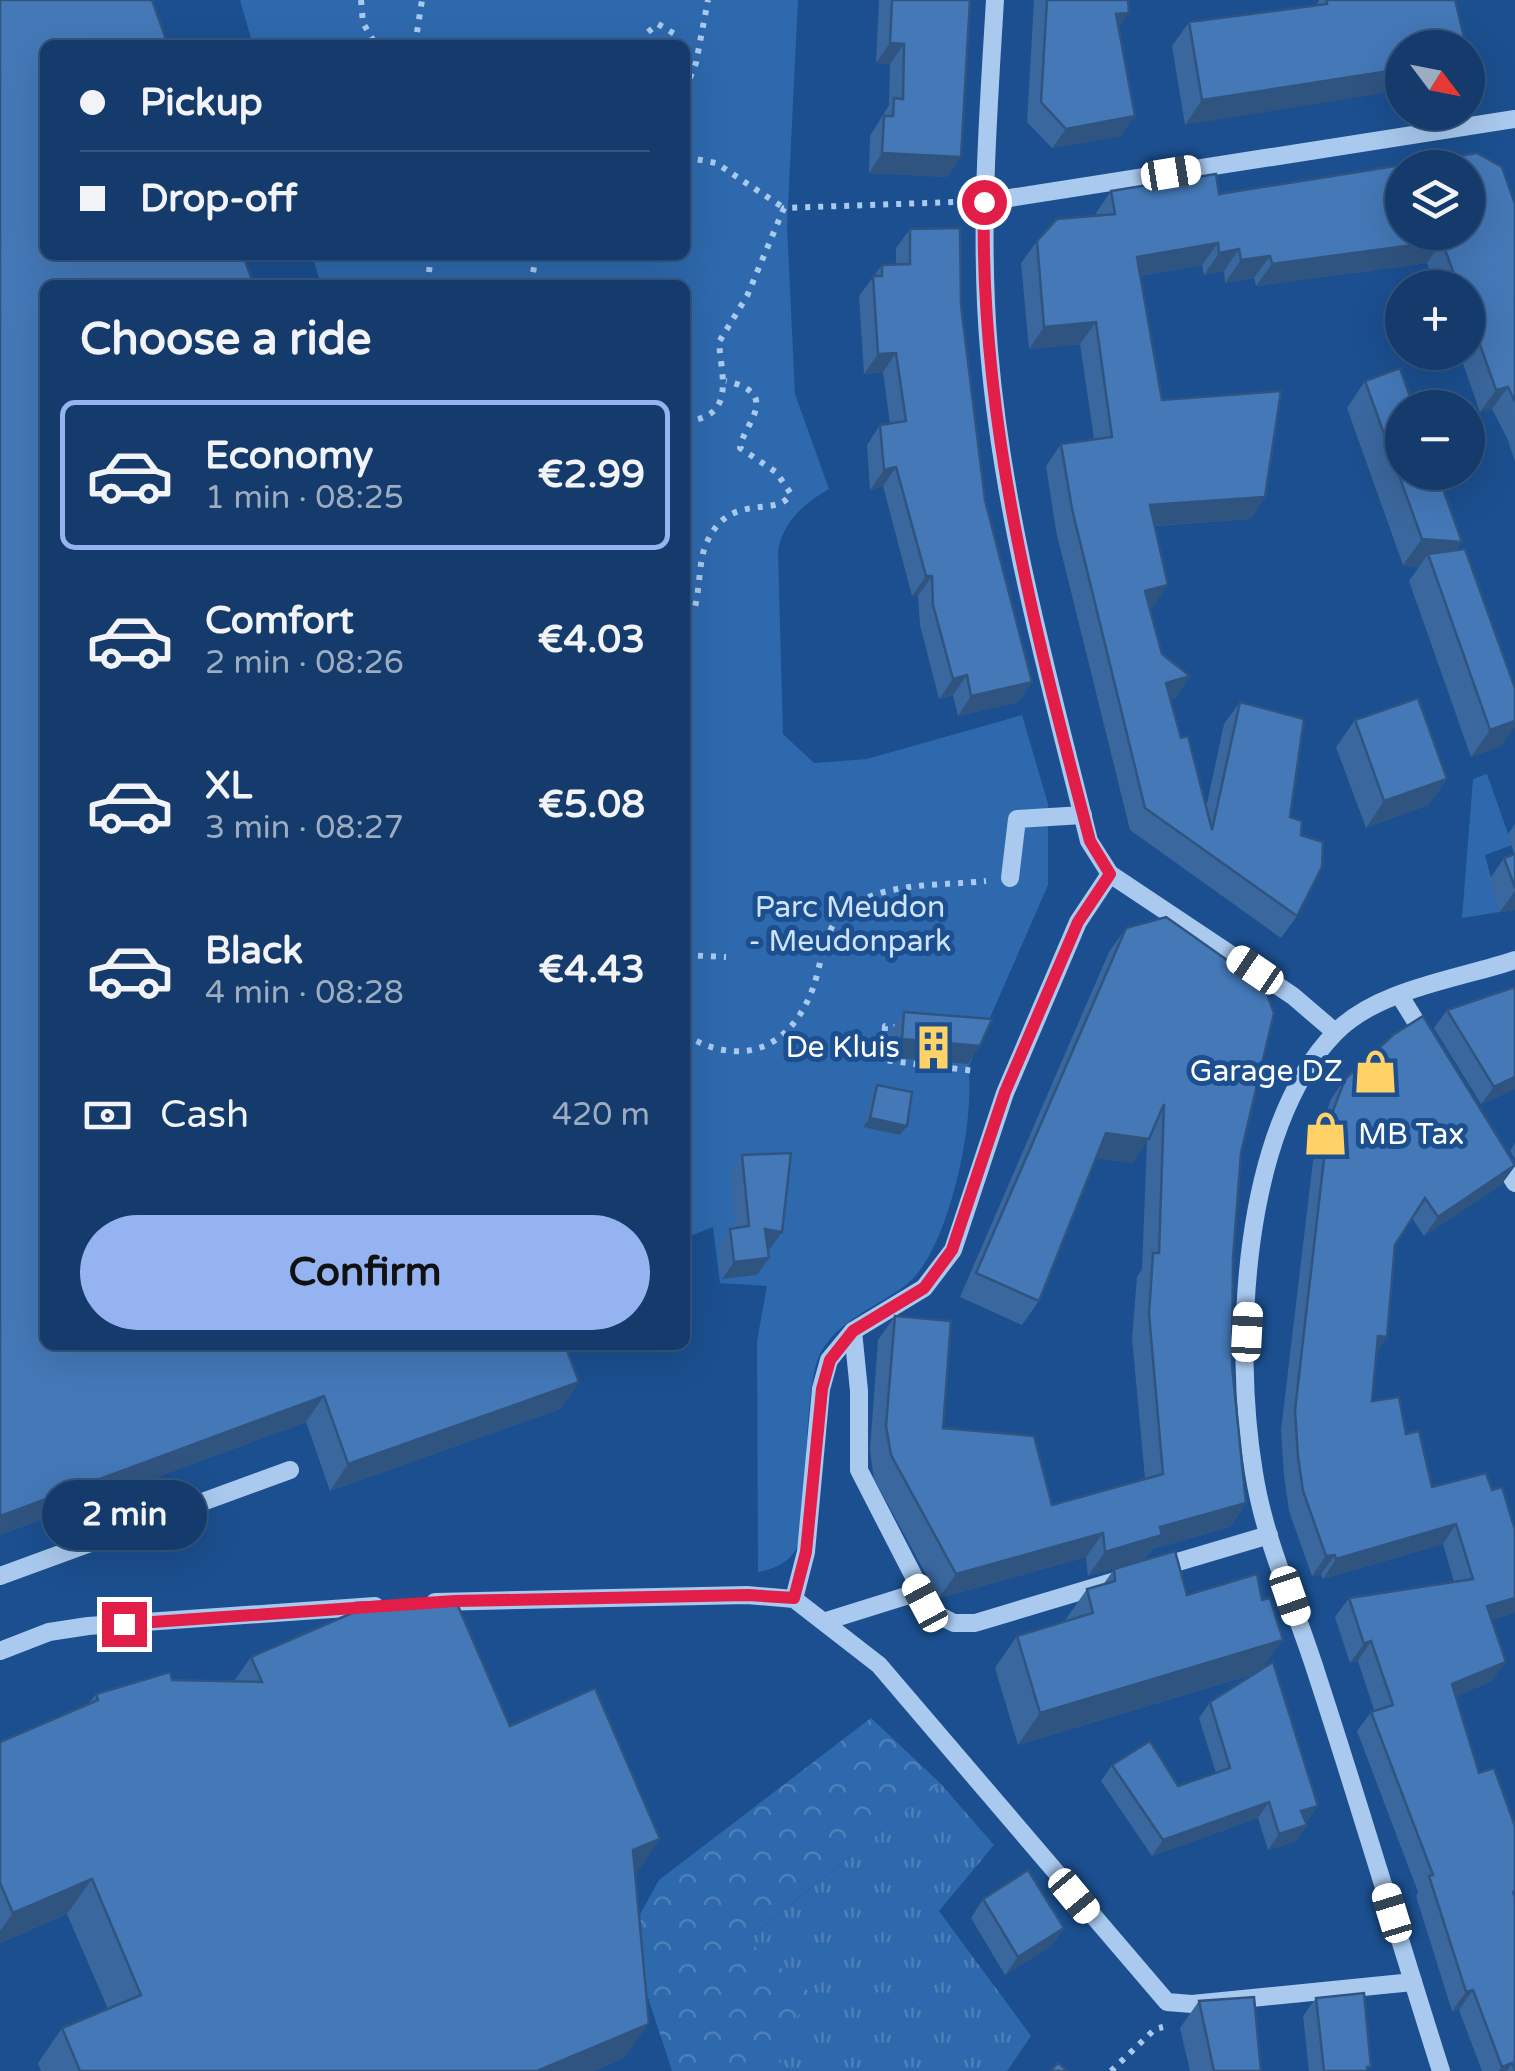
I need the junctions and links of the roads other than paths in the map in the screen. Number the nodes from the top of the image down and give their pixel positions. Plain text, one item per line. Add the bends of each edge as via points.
1 (995, 0) edge
2 (1515, 119) edge
3 (984, 202) junction
4 (1083, 815) junction
5 (1110, 874) junction
6 (1010, 878) road end
7 (1515, 960) edge
8 (1400, 996) junction
9 (1335, 1032) junction
10 (1438, 1058) edge
11 (1486, 1136) edge
12 (1515, 1183) edge
13 (853, 1331) junction
14 (290, 1470) dead end
15 (1269, 1535) junction
16 (0, 1576) edge
17 (906, 1596) dead end
18 (794, 1598) junction
19 (826, 1620) junction
20 (0, 1651) edge
21 (1413, 1982) junction
22 (1441, 2071) edge

1 - 3 street
2 - 3 street
3 - 4 street via 989,350 1003,461 1030,606
4 - 5 street via 1093,850
4 - 6 street via 1017,819
5 - 9 street via 1293,996
5 - 13 street via 1078,922 1005,1092 952,1250 915,1296
7 - 8 street
8 - 9 street
8 - 10 street
9 - 15 street via 1300,1080 1280,1125 1250,1270 1247,1416
11 - 12 street
13 - 15 street via 862,1483 925,1603 942,1619 974,1623
13 - 18 street via 830,1360 822,1389 806,1552
14 - 16 street
15 - 21 street
17 - 19 street
18 - 19 street
18 - 20 street via 406,1604 88,1626
19 - 21 street via 914,1703 1167,2002
21 - 22 street

